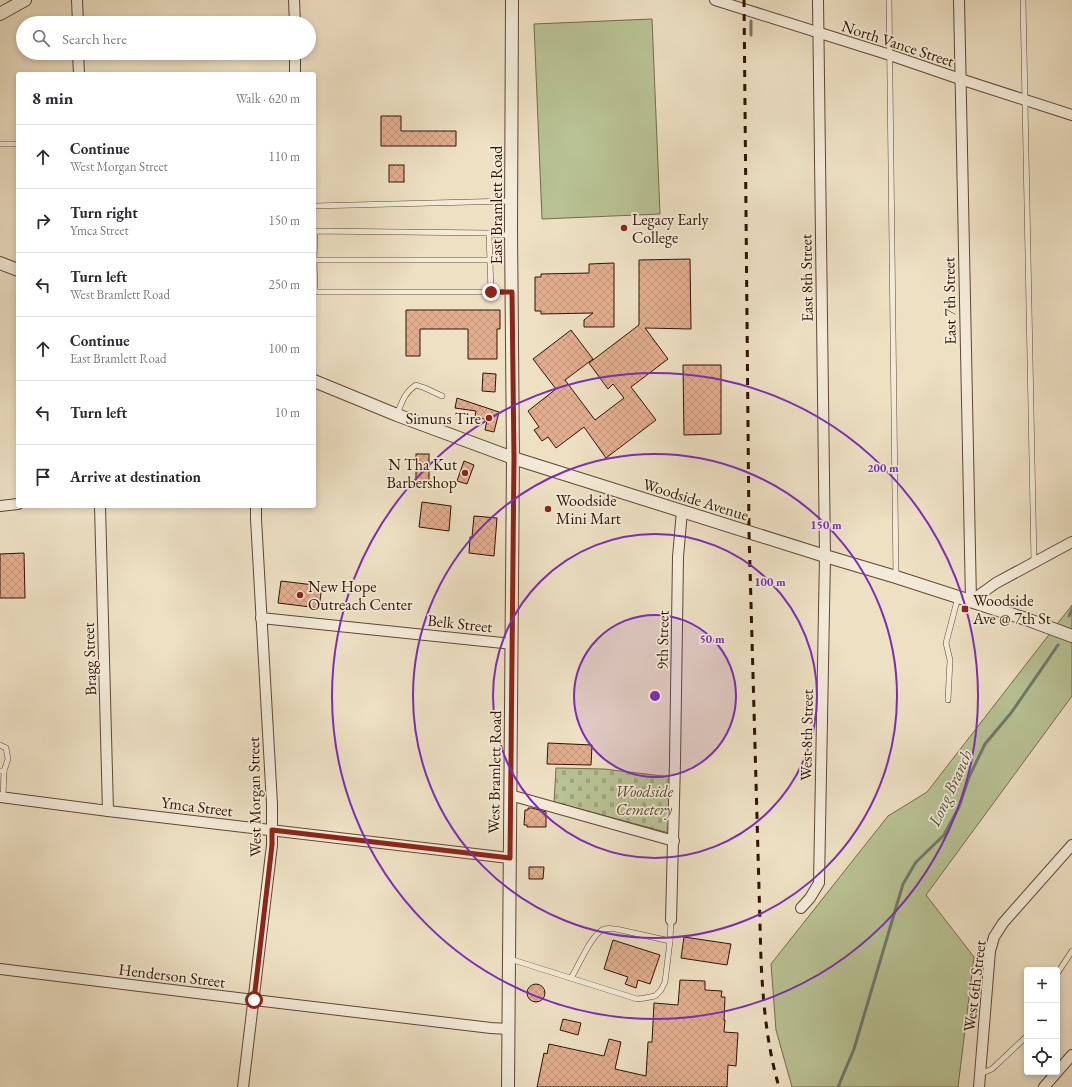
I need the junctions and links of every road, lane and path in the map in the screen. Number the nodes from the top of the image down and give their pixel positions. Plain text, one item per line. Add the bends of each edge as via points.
1 (25, 0) edge
2 (77, 0) edge
3 (294, 0) edge
4 (512, 0) edge
5 (715, 0) edge
6 (818, 0) edge
7 (890, 0) edge
8 (959, 0) edge
9 (1023, 0) edge
10 (0, 14) edge
11 (78, 16) edge
12 (294, 16) edge
13 (819, 33) junction
14 (890, 55) junction
15 (78, 60) edge
16 (295, 60) edge
17 (78, 72) edge
18 (295, 72) edge
19 (960, 78) junction
20 (1025, 99) junction
21 (1072, 115) edge
22 (0, 144) edge
23 (16, 144) edge
24 (511, 201) junction
25 (316, 206) edge
26 (316, 231) edge
27 (488, 233) junction
28 (511, 235) junction
29 (316, 260) edge
30 (490, 260) junction
31 (0, 263) edge
32 (16, 269) edge
33 (316, 292) edge
34 (491, 292) junction
35 (512, 292) junction
36 (316, 382) edge
37 (442, 396) dead end
38 (397, 415) junction
39 (514, 458) junction
40 (16, 504) edge
41 (0, 506) edge
42 (100, 508) edge
43 (256, 508) edge
44 (682, 511) junction
45 (1072, 542) edge
46 (824, 556) junction
47 (1034, 563) junction
48 (896, 576) junction
49 (958, 597) junction
50 (970, 601) junction
51 (261, 618) junction
52 (1072, 636) edge
53 (512, 644) junction
54 (948, 700) dead end
55 (0, 745) edge
56 (2, 771) edge
57 (510, 795) junction
58 (1, 797) edge
59 (108, 810) junction
60 (272, 830) junction
61 (674, 841) junction
62 (1072, 845) edge
63 (510, 858) junction
64 (801, 908) dead end
65 (671, 920) joint
66 (670, 941) junction
67 (1072, 951) edge
68 (509, 959) junction
69 (0, 969) edge
70 (1060, 969) edge
71 (571, 978) junction
72 (254, 1000) junction
73 (508, 1029) junction
74 (1024, 1039) edge
75 (1072, 1056) edge
76 (980, 1075) junction
77 (243, 1087) edge
78 (508, 1087) edge
79 (979, 1087) edge
80 (1044, 1087) edge

1 - 10 street
2 - 11 street
3 - 12 street
4 - 24 street, East Bramlett Road
5 - 13 street, North Vance Street
6 - 13 street, East 8th Street
7 - 14 lane
8 - 19 street, East 7th Street
9 - 20 lane
13 - 14 street, North Vance Street
13 - 46 street, East 8th Street
14 - 19 street, North Vance Street
14 - 48 lane
15 - 17 street
16 - 18 street
19 - 20 street, North Vance Street
19 - 50 street, East 7th Street
20 - 21 street, North Vance Street
20 - 47 lane
22 - 23 lane
24 - 25 lane
24 - 28 street, East Bramlett Road
26 - 27 lane
27 - 28 lane via 497,236
27 - 30 lane
28 - 35 street, East Bramlett Road
29 - 30 lane
30 - 34 lane
31 - 32 street
33 - 34 lane
34 - 35 lane
35 - 39 street, East Bramlett Road
36 - 38 street, Woodside Avenue
37 - 38 lane via 416,385 409,390
38 - 39 street, Woodside Avenue
39 - 44 street, Woodside Avenue
39 - 53 street, West Bramlett Road
40 - 41 street
42 - 59 street, Bragg Street
43 - 51 street, West Morgan Street
44 - 46 street, Woodside Avenue
44 - 61 street, 9th Street via 678,557
45 - 47 street
46 - 48 street, Woodside Avenue
46 - 64 street, West 8th Street via 819,883
47 - 50 street via 996,582
48 - 49 street, Woodside Avenue
49 - 50 street, Woodside Avenue
49 - 54 lane via 946,643 950,660
50 - 52 street, Woodside Avenue
51 - 53 street, Belk Street
51 - 60 street, West Morgan Street
53 - 57 street, West Bramlett Road
55 - 56 lane via 6,748 8,758
56 - 58 lane
57 - 61 street
57 - 63 street, West Bramlett Road
58 - 59 street, Ymca Street
59 - 60 street, Ymca Street
60 - 63 street, Ymca Street
60 - 72 street, West Morgan Street
61 - 65 street, 9th Street
62 - 76 street, West 6th Street via 1003,923 994,937 990,951
63 - 68 street, West Bramlett Road
65 - 66 lane
66 - 71 lane via 616,929 603,929 593,939
66 - 71 lane via 665,982 654,996 637,999
67 - 70 lane
68 - 71 lane
68 - 73 street, West Bramlett Road
69 - 72 street, Henderson Street
72 - 73 street, Henderson Street
72 - 77 street, West Morgan Street
73 - 78 street, West Bramlett Road
74 - 76 lane via 992,1069
75 - 80 street
76 - 79 street, West 6th Street

